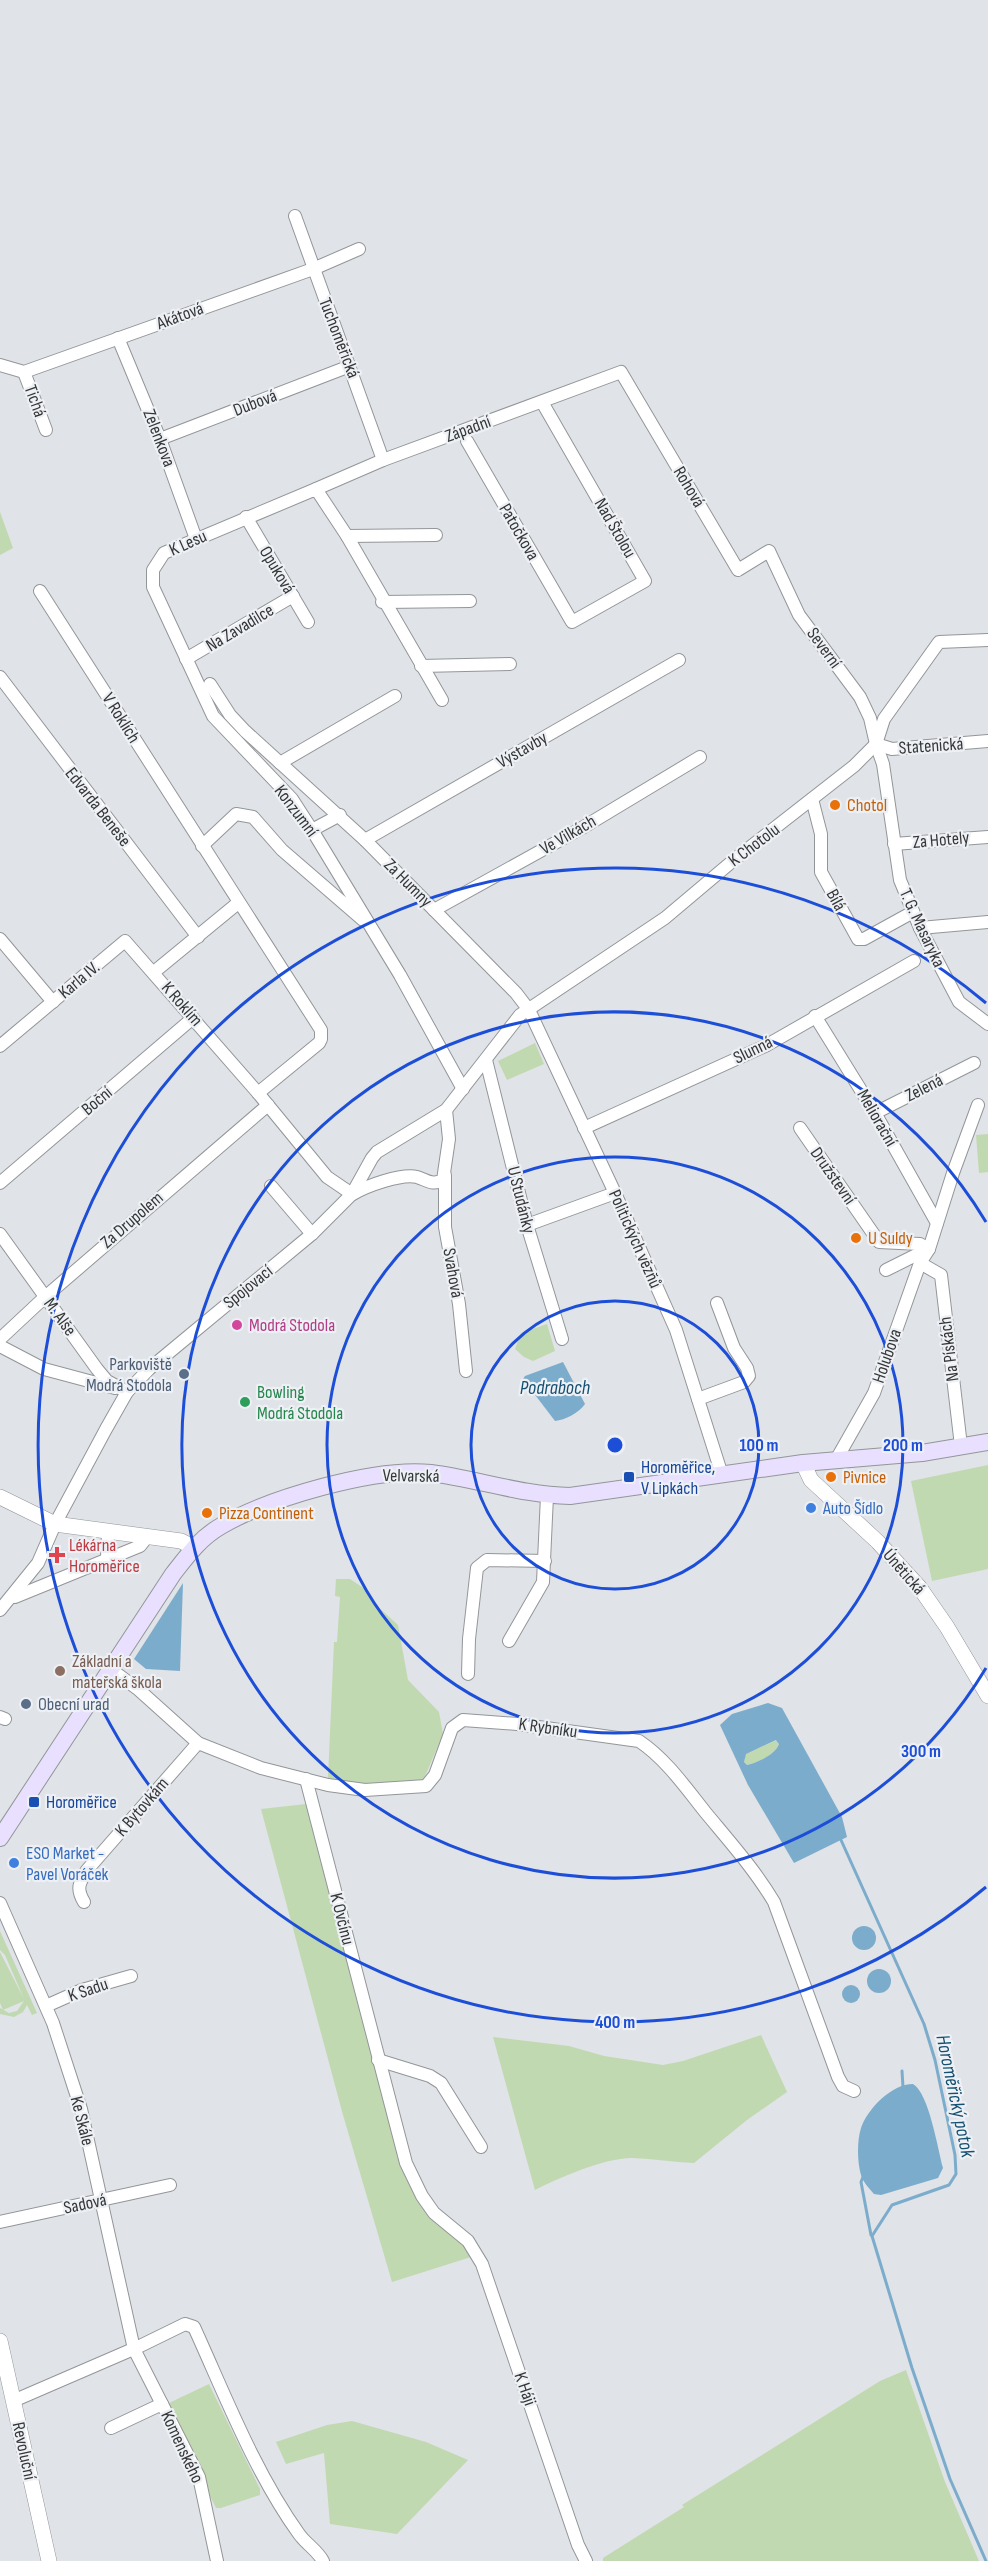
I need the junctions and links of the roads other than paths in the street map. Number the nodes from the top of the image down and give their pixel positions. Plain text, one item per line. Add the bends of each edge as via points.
1 (295, 216) dead end
2 (359, 249) dead end
3 (313, 269) junction
4 (118, 338) junction
5 (0, 365) edge
6 (350, 366) junction
7 (24, 372) junction
8 (621, 372) joint
9 (542, 402) junction
10 (46, 430) dead end
11 (160, 439) junction
12 (467, 441) dead end
13 (383, 460) junction
14 (316, 489) junction
15 (246, 517) junction
16 (436, 535) dead end
17 (347, 536) junction
18 (196, 539) junction
19 (770, 552) joint
20 (40, 591) dead end
21 (293, 597) junction
22 (470, 601) dead end
23 (382, 602) junction
24 (308, 622) dead end
25 (572, 622) joint
26 (988, 640) edge
27 (186, 659) junction
28 (679, 660) dead end
29 (510, 664) dead end
30 (421, 666) junction
31 (0, 677) edge
32 (210, 684) dead end
33 (395, 696) dead end
34 (442, 700) dead end
35 (209, 706) joint
36 (988, 741) edge
37 (876, 744) junction
38 (259, 746) junction
39 (247, 752) junction
40 (700, 757) dead end
41 (279, 764) junction
42 (812, 799) junction
43 (340, 815) junction
44 (312, 830) junction
45 (988, 837) edge
46 (365, 840) junction
47 (894, 844) junction
48 (202, 846) junction
49 (238, 903) junction
50 (434, 910) junction
51 (913, 912) junction
52 (988, 922) edge
53 (371, 927) junction
54 (920, 928) junction
55 (198, 937) junction
56 (0, 939) edge
57 (914, 961) dead end
58 (154, 972) junction
59 (53, 1002) junction
60 (530, 1010) junction
61 (815, 1016) junction
62 (193, 1018) junction
63 (988, 1024) edge
64 (0, 1046) edge
65 (486, 1060) junction
66 (974, 1062) dead end
67 (463, 1089) junction
68 (258, 1092) junction
69 (268, 1105) junction
70 (978, 1105) dead end
71 (446, 1110) junction
72 (875, 1113) junction
73 (584, 1128) junction
74 (800, 1128) dead end
75 (445, 1175) junction
76 (0, 1183) edge
77 (271, 1186) dead end
78 (352, 1194) junction
79 (615, 1194) junction
80 (936, 1223) junction
81 (527, 1225) junction
82 (0, 1234) edge
83 (312, 1234) junction
84 (929, 1249) junction
85 (920, 1263) junction
86 (885, 1270) dead end
87 (45, 1297) junction
88 (717, 1303) dead end
89 (0, 1339) edge
90 (562, 1339) dead end
91 (0, 1346) edge
92 (466, 1371) dead end
93 (127, 1392) junction
94 (698, 1399) junction
95 (988, 1442) edge
96 (961, 1446) junction
97 (836, 1460) junction
98 (803, 1463) junction
99 (722, 1475) junction
100 (547, 1496) junction
101 (0, 1497) edge
102 (55, 1524) junction
103 (108, 1532) junction
104 (148, 1536) junction
105 (193, 1547) junction
106 (107, 1558) junction
107 (545, 1561) junction
108 (3, 1604) edge
109 (509, 1641) dead end
110 (112, 1670) junction
111 (468, 1674) dead end
112 (988, 1696) edge
113 (198, 1743) junction
114 (306, 1779) junction
115 (0, 1838) edge
116 (84, 1902) dead end
117 (0, 1903) edge
118 (131, 1976) dead end
119 (46, 2006) junction
120 (378, 2060) junction
121 (854, 2091) dead end
122 (481, 2147) dead end
123 (170, 2185) dead end
124 (100, 2200) junction
125 (0, 2222) edge
126 (451, 2225) joint
127 (0, 2341) edge
128 (134, 2349) junction
129 (13, 2401) junction
130 (162, 2404) junction
131 (111, 2428) dead end
132 (49, 2561) edge
133 (217, 2561) edge
134 (323, 2561) edge
135 (586, 2561) edge

1 - 3 street, Tuchoměřická
2 - 3 street, Akátová
3 - 4 street, Akátová
3 - 6 street, Tuchoměřická
4 - 7 street, Akátová
4 - 11 street, Zelenkova
5 - 7 street
6 - 11 street, Dubová
6 - 13 street, Tuchoměřická
7 - 10 street, Tichá
8 - 9 street, Západní
8 - 19 street, Rohová via 738,570
9 - 13 street, Západní
9 - 25 street, Nad Štolou via 645,581
11 - 18 street, Zelenkova
12 - 25 street, Patočkova
13 - 14 street, Západní
14 - 15 street, K Lesu
14 - 17 street
15 - 18 street, K Lesu
15 - 21 street, Opuková
16 - 17 street
17 - 23 street
18 - 27 street, K Lesu via 164,553 151,576
19 - 37 street, Severní via 800,615 860,697
20 - 48 street, V Roklích
21 - 24 street, Opuková
21 - 27 street, Na Zavadilce
22 - 23 street
23 - 30 street
26 - 37 street, K Chotolu via 939,642 884,719
27 - 35 street, K Lesu
28 - 46 street, Výstavby
29 - 30 street
30 - 34 street
31 - 55 street, Edvarda Beneše
32 - 38 street, Za Humny via 230,715
33 - 41 street
35 - 39 street, Konzumní via 213,716
36 - 37 street, Statenická via 892,749
37 - 42 street, K Chotolu
37 - 47 street, T. G. Masaryka via 883,764
38 - 39 street
38 - 41 street, Za Humny
39 - 44 street, Konzumní via 292,799
40 - 50 street, Ve Vilkách
41 - 43 street, Za Humny
42 - 51 street, Bílá via 821,834 821,872 858,939
42 - 60 street, K Chotolu via 665,918
43 - 44 street
43 - 46 street, Za Humny
44 - 53 street, Konzumní
45 - 47 street, Za Hotely
46 - 50 street, Za Humny
47 - 51 street, T. G. Masaryka via 900,880
48 - 49 street
48 - 53 street, Konzumní via 236,814 253,817 282,850
49 - 55 street, K Roklím
49 - 68 street via 322,1035 319,1043
50 - 60 street, Za Humny
51 - 54 street, T. G. Masaryka
52 - 54 street
53 - 67 street, Konzumní
54 - 63 street, T. G. Masaryka via 960,1002
55 - 58 street, K Roklím
56 - 59 street
57 - 61 street, Slunná
58 - 59 street, Karla IV. via 125,941
58 - 62 street, K Roklím
59 - 64 street, Karla IV.
60 - 65 street, Spojovací via 512,1024
60 - 73 street, Politických vězňů
61 - 72 street, Meliorační
61 - 73 street, Slunná via 767,1044
62 - 68 street, K Roklím
62 - 76 street, Boční
65 - 67 street, Spojovací
65 - 81 street, U Studánky
66 - 72 street, Zelená
67 - 71 street, Spojovací
68 - 69 street, K Roklím
69 - 78 street, K Roklím via 327,1177
69 - 87 street, Za Drupolem
70 - 80 street, Holubova
71 - 75 street, Svahová via 449,1139
71 - 78 street, Spojovací via 377,1152
72 - 80 street, Meliorační
73 - 79 street, Politických vězňů
74 - 84 street, Družstevní via 879,1242 920,1244
75 - 78 street via 438,1182 405,1178 366,1186
75 - 92 street, Svahová via 444,1227 459,1304
77 - 83 street
78 - 83 street, Spojovací
79 - 81 street
79 - 94 street, Politických vězňů via 676,1330
80 - 84 street, Holubova
81 - 90 street, U Studánky
82 - 87 street, M. Alše
83 - 93 street, Spojovací
84 - 85 street, Holubova
84 - 86 street
85 - 96 street, Na Pískách via 941,1275
85 - 97 street, Holubova via 874,1393
87 - 89 street, Za Drupolem
87 - 93 street, M. Alše via 107,1381
88 - 94 street via 749,1376 744,1382
91 - 93 street via 44,1369
93 - 102 street, Spojovací
94 - 99 street, Politických vězňů
95 - 96 main road, Velvarská
96 - 97 main road, Velvarská
97 - 98 main road, Velvarská
98 - 99 main road, Velvarská
98 - 112 street, Únětická via 811,1480 878,1542 920,1588
99 - 100 main road, Velvarská
100 - 105 main road, Velvarská via 429,1473 361,1477 245,1515 220,1526
100 - 107 street
101 - 102 street
102 - 103 street
102 - 108 street, Spojovací via 38,1563
103 - 104 street
103 - 106 street
104 - 105 street
104 - 106 street via 140,1546
105 - 110 main road, Velvarská
106 - 108 street
107 - 109 street via 543,1582
107 - 111 street via 487,1560 477,1568
110 - 113 street, K Rybníku
110 - 115 main road, Velvarská
113 - 114 street, K Rybníku via 261,1768
113 - 116 street, K Bytovkám via 87,1870 78,1893
114 - 120 street, K Ovčínu
114 - 121 street, K Rybníku via 365,1790 426,1786 435,1775 452,1728 463,1720 639,1742 652,1750 676,1777 762,1881 774,1902 838,2076 843,2086
117 - 119 street, Ke Skále
118 - 119 street, K Sadu via 82,1990
119 - 124 street, Ke Skále via 81,2109
120 - 122 street via 441,2083
120 - 126 street, K Ovčínu via 406,2163 422,2196
123 - 124 street, Sadová
124 - 125 street, Sadová
124 - 128 street, Ke Skále
126 - 135 street, K Háji via 468,2241 482,2264
127 - 129 street, Revoluční
128 - 129 street
128 - 130 street, Komenského
128 - 134 street via 185,2324 194,2327 274,2492 299,2535
129 - 132 street, Revoluční
130 - 131 street, Komenského
130 - 133 street, Komenského via 199,2477

